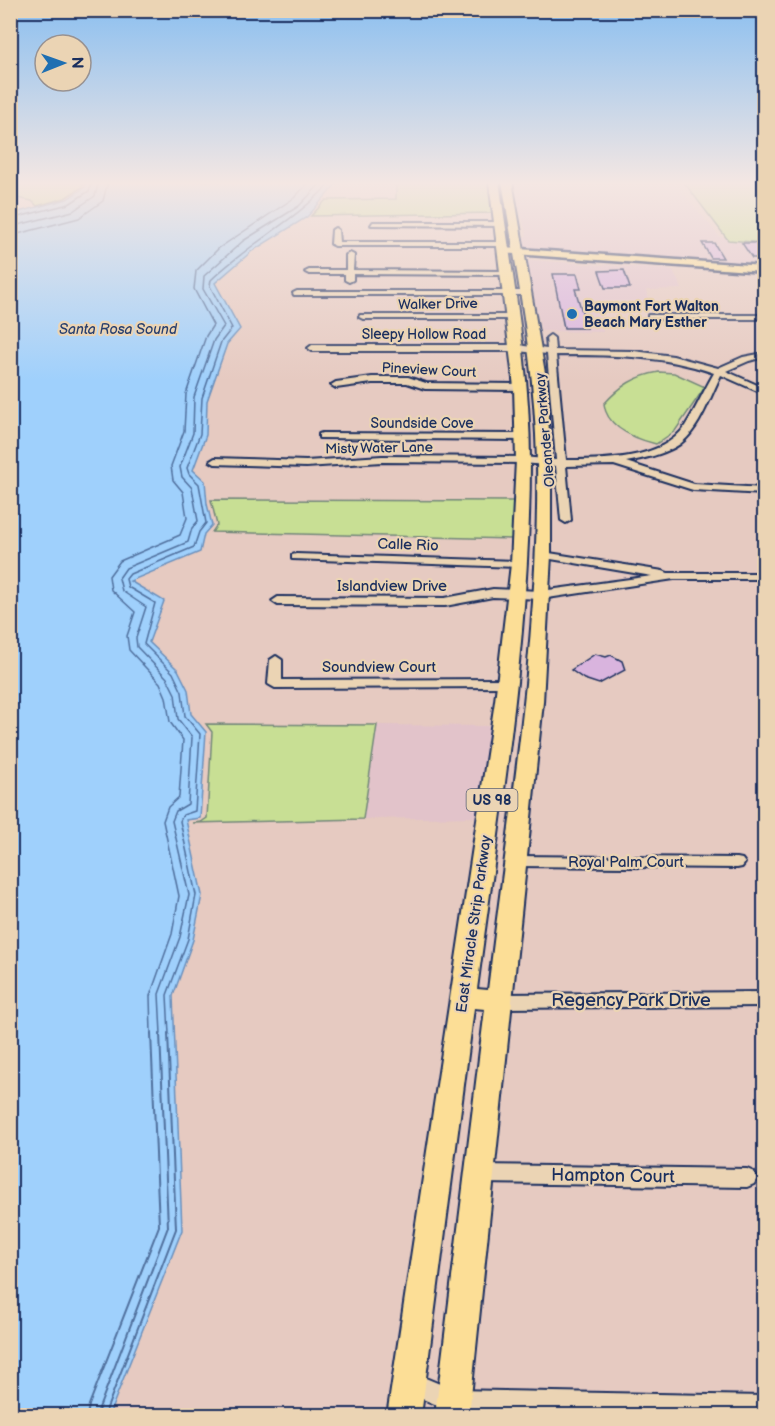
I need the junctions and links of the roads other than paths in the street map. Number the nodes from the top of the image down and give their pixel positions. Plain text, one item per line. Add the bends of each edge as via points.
1 (374, 248) edge
2 (463, 248) edge
3 (507, 248) edge
4 (510, 248) edge
5 (350, 255) dead end
6 (510, 260) junction
7 (429, 269) junction
8 (765, 269) edge
9 (309, 272) dead end
10 (349, 273) junction
11 (765, 274) edge
12 (348, 284) dead end
13 (429, 285) dead end
14 (297, 293) dead end
15 (363, 317) dead end
16 (513, 317) junction
17 (651, 317) dead end
18 (765, 317) edge
19 (538, 347) junction
20 (312, 348) dead end
21 (765, 355) edge
22 (719, 371) junction
23 (336, 385) dead end
24 (521, 387) junction
25 (765, 391) edge
26 (322, 436) dead end
27 (523, 437) junction
28 (215, 461) dead end
29 (543, 461) junction
30 (608, 463) junction
31 (765, 491) edge
32 (566, 520) dead end
33 (543, 555) junction
34 (296, 556) dead end
35 (519, 564) junction
36 (674, 576) junction
37 (765, 576) edge
38 (516, 594) junction
39 (541, 595) junction
40 (278, 601) dead end
41 (276, 660) dead end
42 (507, 683) junction
43 (500, 744) junction
44 (528, 746) junction
45 (515, 861) junction
46 (736, 863) dead end
47 (463, 997) junction
48 (765, 999) edge
49 (498, 1001) junction
50 (479, 1174) junction
51 (747, 1178) dead end
52 (409, 1382) junction
53 (763, 1407) edge
54 (453, 1408) edge
55 (404, 1416) edge

1 - 6 street
2 - 6 street
3 - 6 highway, East Miracle Strip Parkway / US 98
4 - 6 highway, East Miracle Strip Parkway / US 98
5 - 10 street
6 - 7 street
6 - 8 main road
6 - 11 main road
6 - 14 street
6 - 16 highway, East Miracle Strip Parkway / US 98
6 - 19 highway, East Miracle Strip Parkway / US 98
7 - 10 street
7 - 13 street
9 - 10 street
10 - 12 street
15 - 16 street, Walker Drive
16 - 19 highway, East Miracle Strip Parkway / US 98
17 - 18 street
19 - 20 street, Sleepy Hollow Road
19 - 22 street, Sleepy Hollow Road via 643,354
19 - 24 highway, East Miracle Strip Parkway / US 98
19 - 29 highway, East Miracle Strip Parkway / US 98
21 - 22 street
22 - 25 street, Sleepy Hollow Road
22 - 30 street via 689,428 676,442 651,454
23 - 24 street, Pineview Court via 389,380 425,386
24 - 27 highway, East Miracle Strip Parkway / US 98
26 - 27 street, Soundside Cove
27 - 29 highway, East Miracle Strip Parkway / US 98
28 - 29 street, Misty Water Lane
29 - 30 street, Misty Water Lane
29 - 32 street, Oleander Parkway
29 - 33 highway, East Miracle Strip Parkway / US 98
29 - 35 highway, East Miracle Strip Parkway / US 98
30 - 31 street via 636,467 693,487
33 - 36 street
33 - 39 highway, East Miracle Strip Parkway / US 98
34 - 35 street, Calle Rio
35 - 38 highway, East Miracle Strip Parkway / US 98
36 - 37 street
36 - 39 street, Islandview Drive
38 - 39 street, Islandview Drive
38 - 40 street, Islandview Drive via 493,593 445,602
38 - 42 highway, East Miracle Strip Parkway / US 98
39 - 44 highway, East Miracle Strip Parkway / US 98
41 - 42 street, Soundview Court via 275,684
42 - 43 highway, East Miracle Strip Parkway / US 98
43 - 44 highway
43 - 47 highway, East Miracle Strip Parkway / US 98
44 - 45 highway, East Miracle Strip Parkway / US 98
45 - 46 street, Royal Palm Court
45 - 49 highway, East Miracle Strip Parkway / US 98
47 - 49 highway
47 - 52 highway, East Miracle Strip Parkway / US 98
48 - 49 street, Regency Park Drive
49 - 50 highway, East Miracle Strip Parkway / US 98
50 - 51 street, Hampton Court
50 - 54 highway, East Miracle Strip Parkway / US 98
52 - 54 street
52 - 55 highway, East Miracle Strip Parkway / US 98
53 - 54 street

